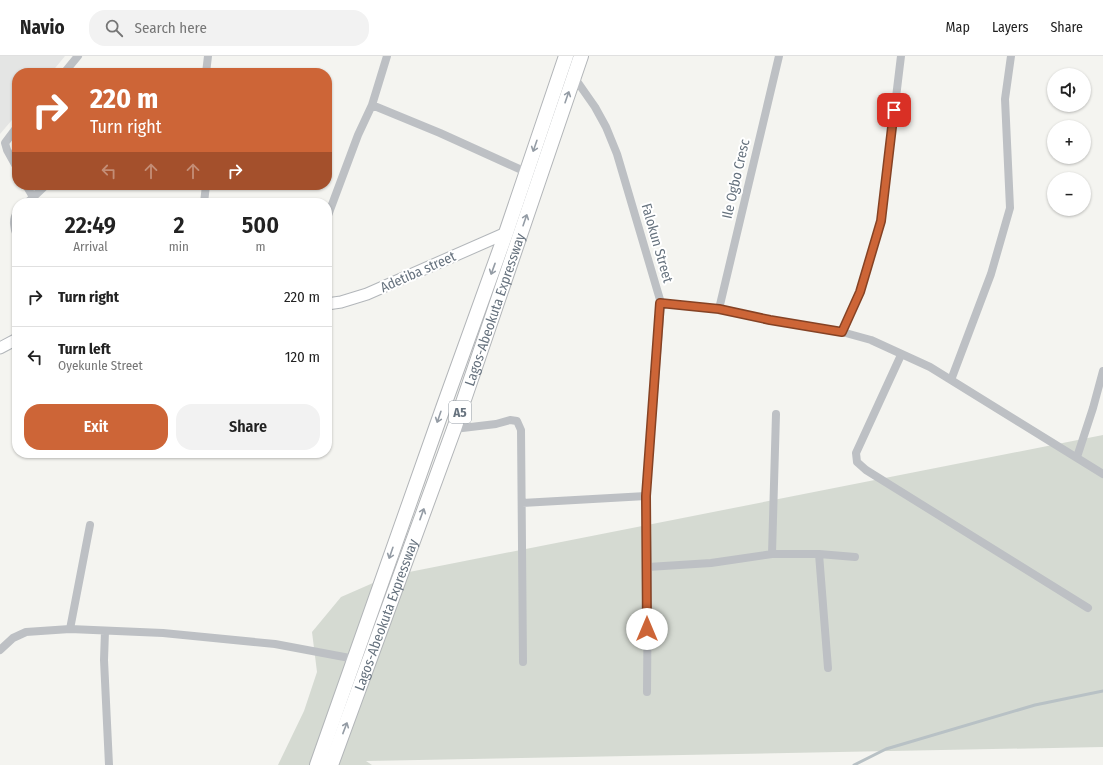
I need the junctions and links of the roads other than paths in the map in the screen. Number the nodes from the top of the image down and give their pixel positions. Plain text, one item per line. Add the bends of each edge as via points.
1 (78, 56) edge
2 (208, 56) edge
3 (387, 56) edge
4 (566, 56) edge
5 (581, 56) edge
6 (779, 56) edge
7 (901, 56) edge
8 (1011, 56) edge
9 (68, 68) edge
10 (207, 68) edge
11 (574, 78) junction
12 (372, 105) junction
13 (12, 134) edge
14 (12, 159) edge
15 (526, 172) junction
16 (41, 190) edge
17 (32, 198) edge
18 (332, 205) edge
19 (506, 232) junction
20 (332, 303) edge
21 (660, 303) junction
22 (719, 309) junction
23 (842, 332) junction
24 (12, 342) edge
25 (0, 348) edge
26 (901, 355) junction
27 (1103, 371) edge
28 (951, 380) junction
29 (776, 414) dead end
30 (454, 430) junction
31 (1077, 457) junction
32 (1103, 474) edge
33 (646, 496) junction
34 (522, 503) junction
35 (90, 525) dead end
36 (772, 554) junction
37 (819, 554) junction
38 (855, 557) dead end
39 (648, 567) junction
40 (1088, 608) dead end
41 (70, 629) junction
42 (105, 630) junction
43 (0, 650) edge
44 (355, 659) junction
45 (523, 662) dead end
46 (828, 668) dead end
47 (647, 692) dead end
48 (109, 765) edge
49 (317, 765) edge
50 (331, 765) edge

1 - 9 street
2 - 10 street
3 - 12 street
4 -> 15 highway, Lagos-Abeokuta Expressway / A5
5 - 11 highway, Lagos-Abeokuta Expressway / A5
6 - 22 street, Ile Ogbo Cresc
7 - 23 street via 881,221 860,292
8 - 28 street via 1005,98 1010,208 990,274
11 - 21 street, Falokun Street via 595,107 617,154
30 -> 11 highway, Lagos-Abeokuta Expressway / A5
12 - 15 street
12 - 18 street
13 - 14 street via 5,143
15 - 19 highway, Lagos-Abeokuta Expressway / A5
16 - 17 street
19 - 20 street, Adetiba street via 367,294
19 -> 44 highway, Lagos-Abeokuta Expressway / A5
21 - 22 street
21 - 33 street, Falokun Street
22 - 23 street
23 - 26 street via 871,340
24 - 25 street
26 - 28 street via 930,367
26 - 40 street via 856,453 857,462
27 - 31 street
28 - 31 street
29 - 36 street
30 - 34 street via 517,421 521,430
50 -> 30 highway, Lagos-Abeokuta Expressway / A5
31 - 32 street
33 - 34 street
33 - 39 street, Falokun Street
34 - 45 street
35 - 41 street
36 - 37 street
36 - 39 street via 711,563
37 - 38 street
37 - 46 street
39 - 47 street, Falokun Street
41 - 42 street
41 - 43 street via 26,632 13,638
42 - 44 street via 275,644
42 - 48 street
44 - 49 highway, Lagos-Abeokuta Expressway / A5

